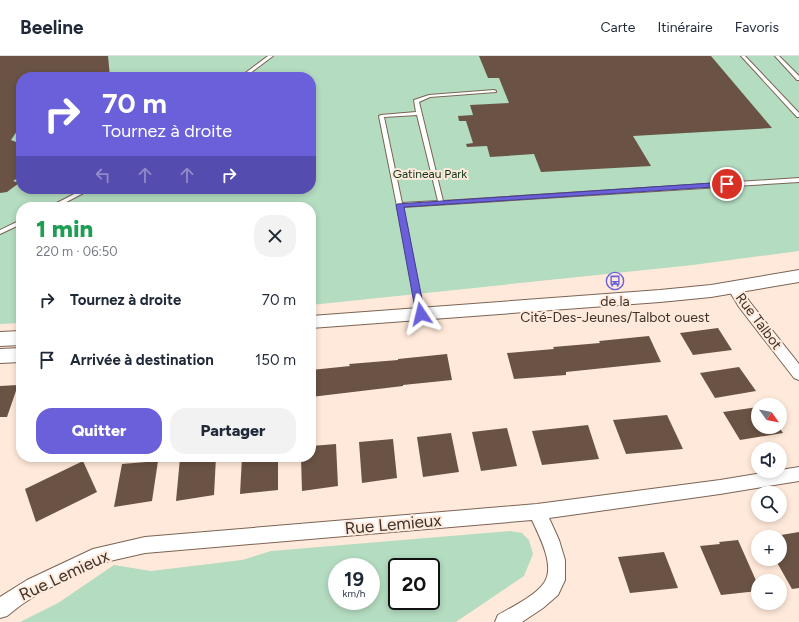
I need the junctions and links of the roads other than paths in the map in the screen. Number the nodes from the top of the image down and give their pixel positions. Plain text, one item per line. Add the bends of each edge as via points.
1 (271, 56) edge
2 (743, 56) edge
3 (777, 56) edge
4 (249, 72) edge
5 (799, 79) edge
6 (494, 91) dead end
7 (419, 113) junction
8 (799, 116) edge
9 (799, 180) edge
10 (78, 194) edge
11 (62, 202) edge
12 (441, 203) junction
13 (400, 205) junction
14 (16, 224) edge
15 (0, 232) edge
16 (799, 276) edge
17 (734, 287) junction
18 (421, 314) junction
19 (316, 322) edge
20 (16, 338) edge
21 (0, 339) edge
22 (16, 355) edge
23 (0, 356) edge
24 (799, 374) edge
25 (799, 474) edge
26 (537, 512) junction
27 (0, 609) edge
28 (505, 622) edge

1 - 4 lane
2 - 8 lane
3 - 5 lane
6 - 7 lane via 429,96 416,101
7 - 12 lane
7 - 13 lane via 381,116
9 - 12 lane
10 - 11 lane
12 - 13 lane
13 - 18 lane
14 - 15 lane
16 - 17 street
17 - 18 street via 660,296
17 - 24 street, Rue Talbot via 744,304
18 - 19 street
20 - 21 street
22 - 23 street
25 - 26 street, Rue Lemieux
26 - 27 street, Rue Lemieux via 145,545 98,555 34,586
26 - 28 street via 556,554 556,574 551,589

